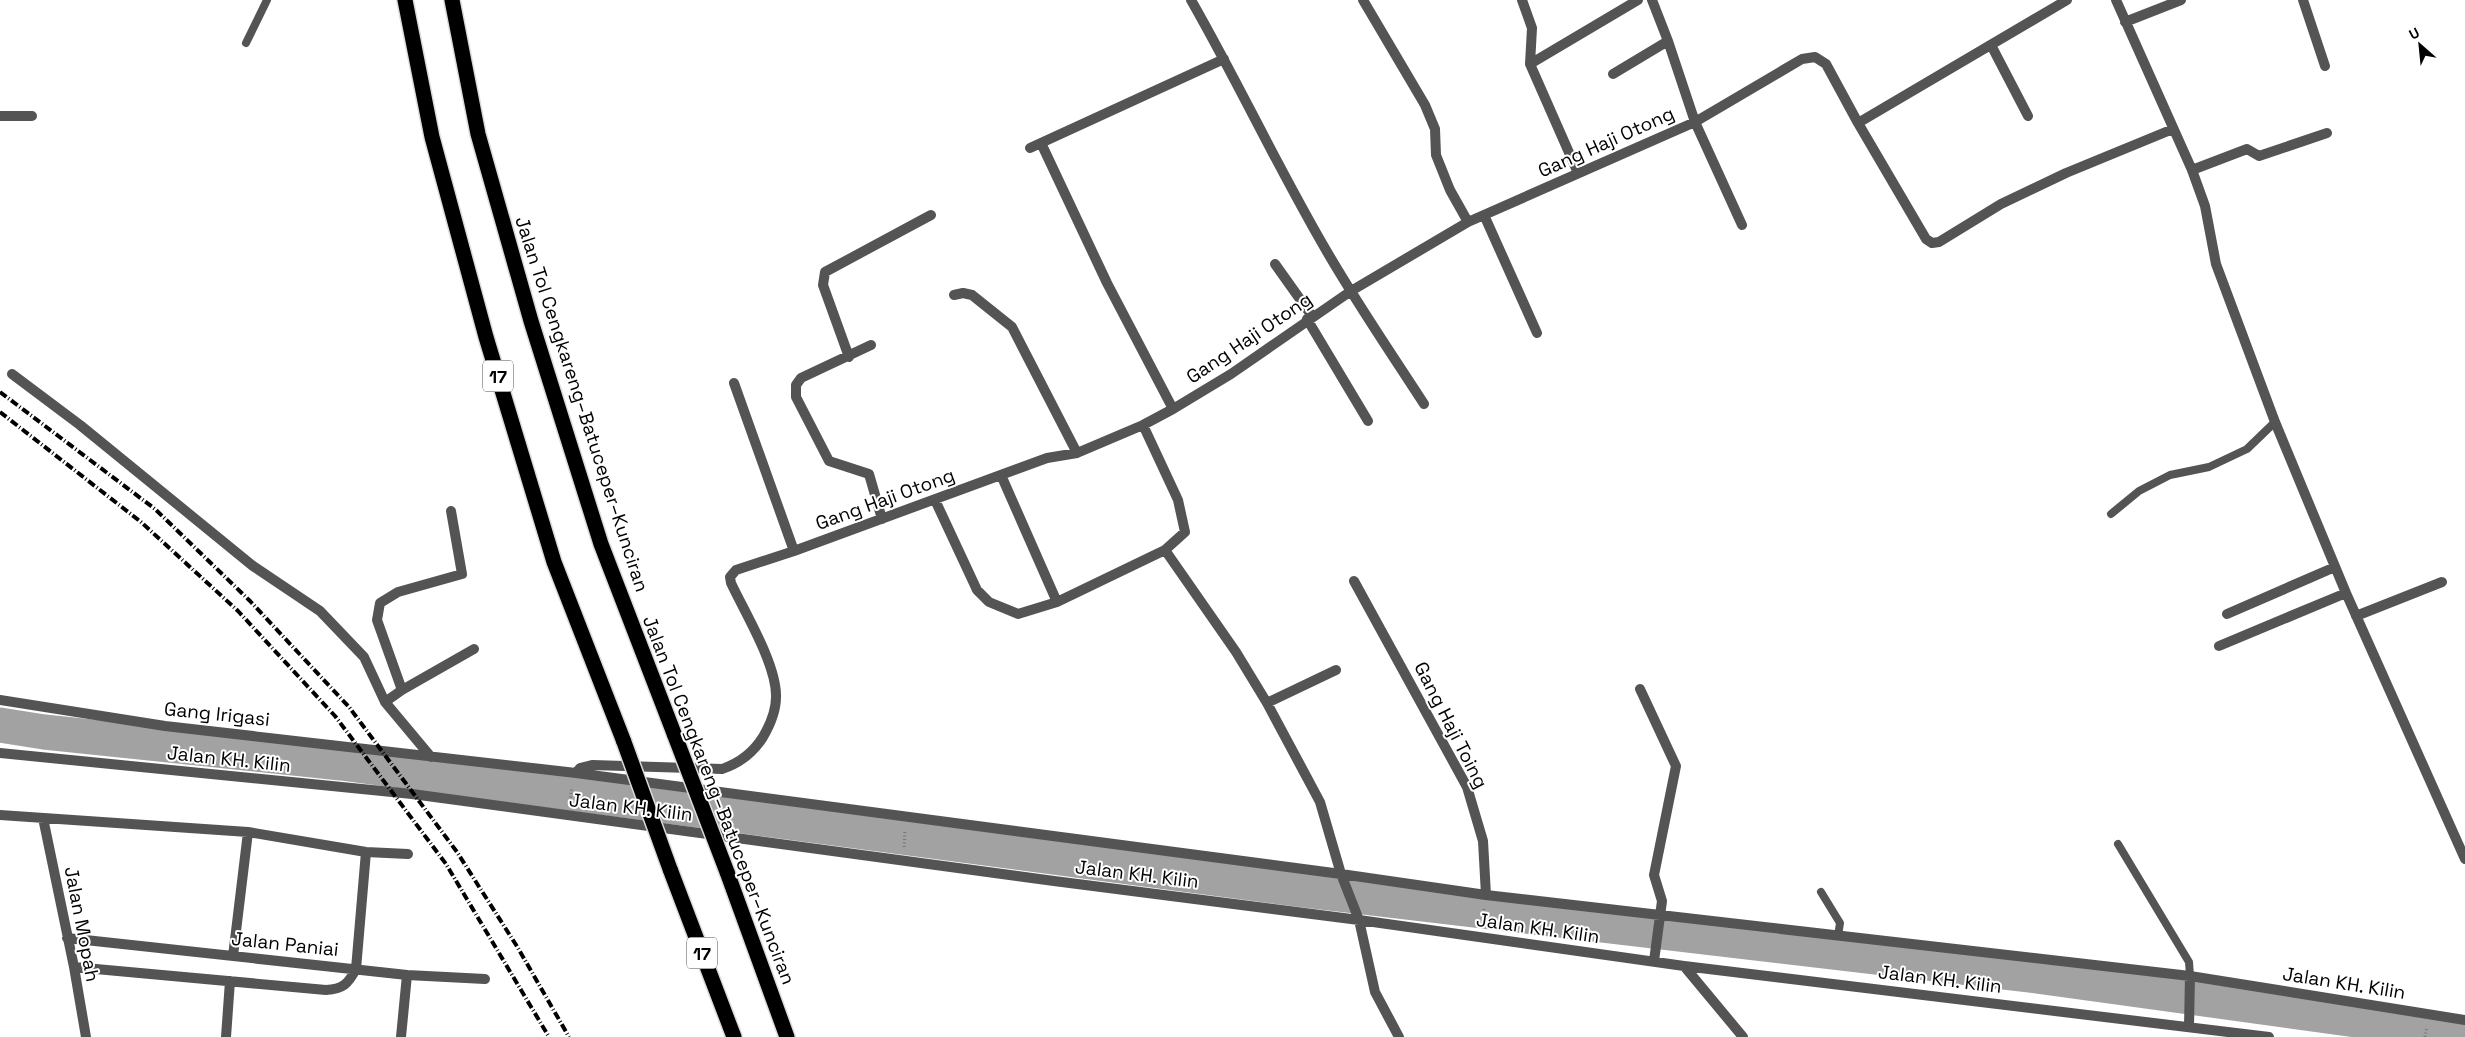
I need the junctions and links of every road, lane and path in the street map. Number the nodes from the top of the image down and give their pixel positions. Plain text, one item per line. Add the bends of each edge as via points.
1 (267, 0) edge
2 (405, 0) edge
3 (452, 0) edge
4 (1190, 0) edge
5 (1363, 0) edge
6 (1522, 0) edge
7 (1638, 0) edge
8 (1652, 0) edge
9 (2067, 0) edge
10 (2116, 0) edge
11 (2182, 0) edge
12 (2303, 0) edge
13 (2125, 22) junction
14 (1668, 41) junction
15 (246, 43) dead end
16 (1991, 45) junction
17 (1224, 59) junction
18 (1530, 64) junction
19 (2325, 66) dead end
20 (1613, 74) dead end
21 (0, 116) edge
22 (32, 116) dead end
23 (2028, 116) dead end
24 (1695, 122) junction
25 (1858, 123) junction
26 (2173, 129) junction
27 (2328, 133) dead end
28 (1041, 143) junction
29 (1030, 148) dead end
30 (2192, 170) junction
31 (1578, 173) junction
32 (930, 215) dead end
33 (1484, 215) junction
34 (1468, 222) junction
35 (1742, 225) dead end
36 (1275, 264) dead end
37 (1351, 291) junction
38 (954, 295) dead end
39 (1310, 318) junction
40 (1537, 333) dead end
41 (871, 345) dead end
42 (849, 357) junction
43 (12, 374) dead end
44 (734, 383) dead end
45 (1424, 404) dead end
46 (1173, 409) junction
47 (1368, 420) dead end
48 (2275, 422) junction
49 (1143, 425) junction
50 (1077, 453) junction
51 (1001, 476) junction
52 (935, 500) junction
53 (452, 511) dead end
54 (2111, 514) dead end
55 (882, 519) junction
56 (1165, 550) junction
57 (794, 551) junction
58 (2335, 567) junction
59 (1354, 581) dead end
60 (2442, 582) dead end
61 (2346, 593) junction
62 (1057, 602) junction
63 (2227, 614) dead end
64 (2356, 616) junction
65 (2219, 646) dead end
66 (474, 649) dead end
67 (1336, 670) dead end
68 (1640, 689) dead end
69 (402, 690) junction
70 (0, 700) edge
71 (385, 702) junction
72 (1267, 703) junction
73 (0, 753) edge
74 (431, 757) junction
75 (574, 778) junction
76 (568, 808) dead end
77 (0, 815) edge
78 (43, 818) junction
79 (905, 826) dead end
80 (248, 832) junction
81 (2118, 844) dead end
82 (904, 850) dead end
83 (366, 852) junction
84 (408, 854) dead end
85 (2465, 859) edge
86 (1343, 878) junction
87 (1821, 892) dead end
88 (1486, 895) junction
89 (1484, 906) dead end
90 (1660, 915) junction
91 (1359, 920) junction
92 (1483, 923) dead end
93 (1838, 936) junction
94 (68, 938) junction
95 (233, 956) junction
96 (1654, 961) junction
97 (1684, 966) junction
98 (74, 967) junction
99 (356, 969) junction
100 (407, 976) junction
101 (2190, 976) junction
102 (485, 979) dead end
103 (230, 981) junction
104 (2465, 1020) edge
105 (2189, 1026) junction
106 (86, 1037) edge
107 (226, 1037) edge
108 (401, 1037) edge
109 (734, 1037) edge
110 (787, 1037) edge
111 (1399, 1037) edge
112 (1743, 1037) edge
113 (2269, 1037) edge

1 - 15 lane
2 - 109 highway, 17, bridge via 432,137 486,338 554,562
3 - 110 highway, Jalan Tol Cengkareng–Batuceper–Kunciran, bridge via 478,134 530,322 601,544
4 - 17 street
5 - 34 street via 1425,105 1435,129 1436,155
6 - 18 street via 1532,28
7 - 18 street
8 - 14 street
9 - 16 street
10 - 13 street
11 - 13 street
12 - 19 street
13 - 26 street
14 - 20 street
14 - 24 street
16 - 23 street
16 - 25 street
17 - 28 street
17 - 37 street via 1280,168
18 - 31 street
21 - 22 street
24 - 25 street, Gang Haji Otong via 1808,57 1826,64
24 - 31 street, Gang Haji Otong
24 - 35 street
25 - 26 street via 1926,239 1932,243 1939,242 2017,196
26 - 30 street
27 - 30 street via 2259,156 2247,149
28 - 29 street
28 - 46 street via 1107,283
30 - 48 street via 2205,206 2216,264
31 - 33 street, Gang Haji Otong
32 - 42 street via 825,272 823,286
33 - 34 street, Gang Haji Otong
33 - 40 street
34 - 37 street, Gang Haji Otong
36 - 39 street
37 - 39 street, Gang Haji Otong
37 - 45 street
38 - 50 street via 972,295 1012,327
39 - 46 street, Gang Haji Otong via 1231,374
39 - 47 street
41 - 42 street
42 - 55 street via 801,378 796,386 796,397 829,461 869,474
43 - 71 street via 253,566 320,611 364,658
44 - 57 street
46 - 49 street, Gang Haji Otong
48 - 54 lane via 2247,449 2209,467 2170,475 2139,491
48 - 58 street
49 - 50 street, Gang Haji Otong
49 - 56 street via 1183,517 1185,532
50 - 51 street, Gang Haji Otong via 1047,458
51 - 52 street, Gang Haji Otong
51 - 62 street
52 - 55 street, Gang Haji Otong
52 - 62 street via 977,590 990,602 1018,614
53 - 69 street via 462,574 398,592 380,603 378,620
55 - 57 street, Gang Haji Otong
56 - 62 street
56 - 72 street
57 - 75 street, Gang Haji Otong via 736,570 730,577 772,670 775,688 770,723 756,749 736,764 722,769 592,764 580,768
58 - 61 street
58 - 63 street
59 - 88 street, Gang Haji Toing via 1467,787 1482,841
60 - 64 street
61 - 64 street
61 - 65 street
64 - 85 street
66 - 69 street
67 - 72 street
68 - 90 street via 1676,766 1654,875 1662,901
69 - 71 street
70 - 74 street, Gang Irigasi via 165,726
71 - 74 street
72 - 86 street via 1320,802
73 - 91 street, Jalan KH. Kilin via 412,794
74 - 75 street, Jalan KH. Kilin
75 - 76 path
75 - 86 street, Jalan KH. Kilin
77 - 78 street
78 - 80 street
78 - 94 street, Jalan Mopah
79 - 82 path
80 - 83 street
80 - 95 street
81 - 101 lane via 2189,962
83 - 84 street
83 - 99 street
86 - 88 street, Jalan KH. Kilin
86 - 91 street
87 - 93 lane via 1840,923
88 - 90 street, Jalan KH. Kilin
89 - 92 path
90 - 93 street, Jalan KH. Kilin
90 - 96 street
91 - 96 street, Jalan KH. Kilin
91 - 111 street via 1376,992
93 - 101 street, Jalan KH. Kilin
94 - 95 street, Jalan Paniai
94 - 98 street, Jalan Mopah
95 - 99 street, Jalan Paniai
96 - 97 street, Jalan KH. Kilin
97 - 105 street, Jalan KH. Kilin
97 - 112 street
98 - 103 street, Jalan Paniai
98 - 106 street, Jalan Mopah
99 - 100 street
99 - 103 street, Jalan Paniai via 350,980 338,989
100 - 102 street
100 - 108 street
101 - 104 street, Jalan KH. Kilin
101 - 105 street
103 - 107 street
105 - 113 street, Jalan KH. Kilin

